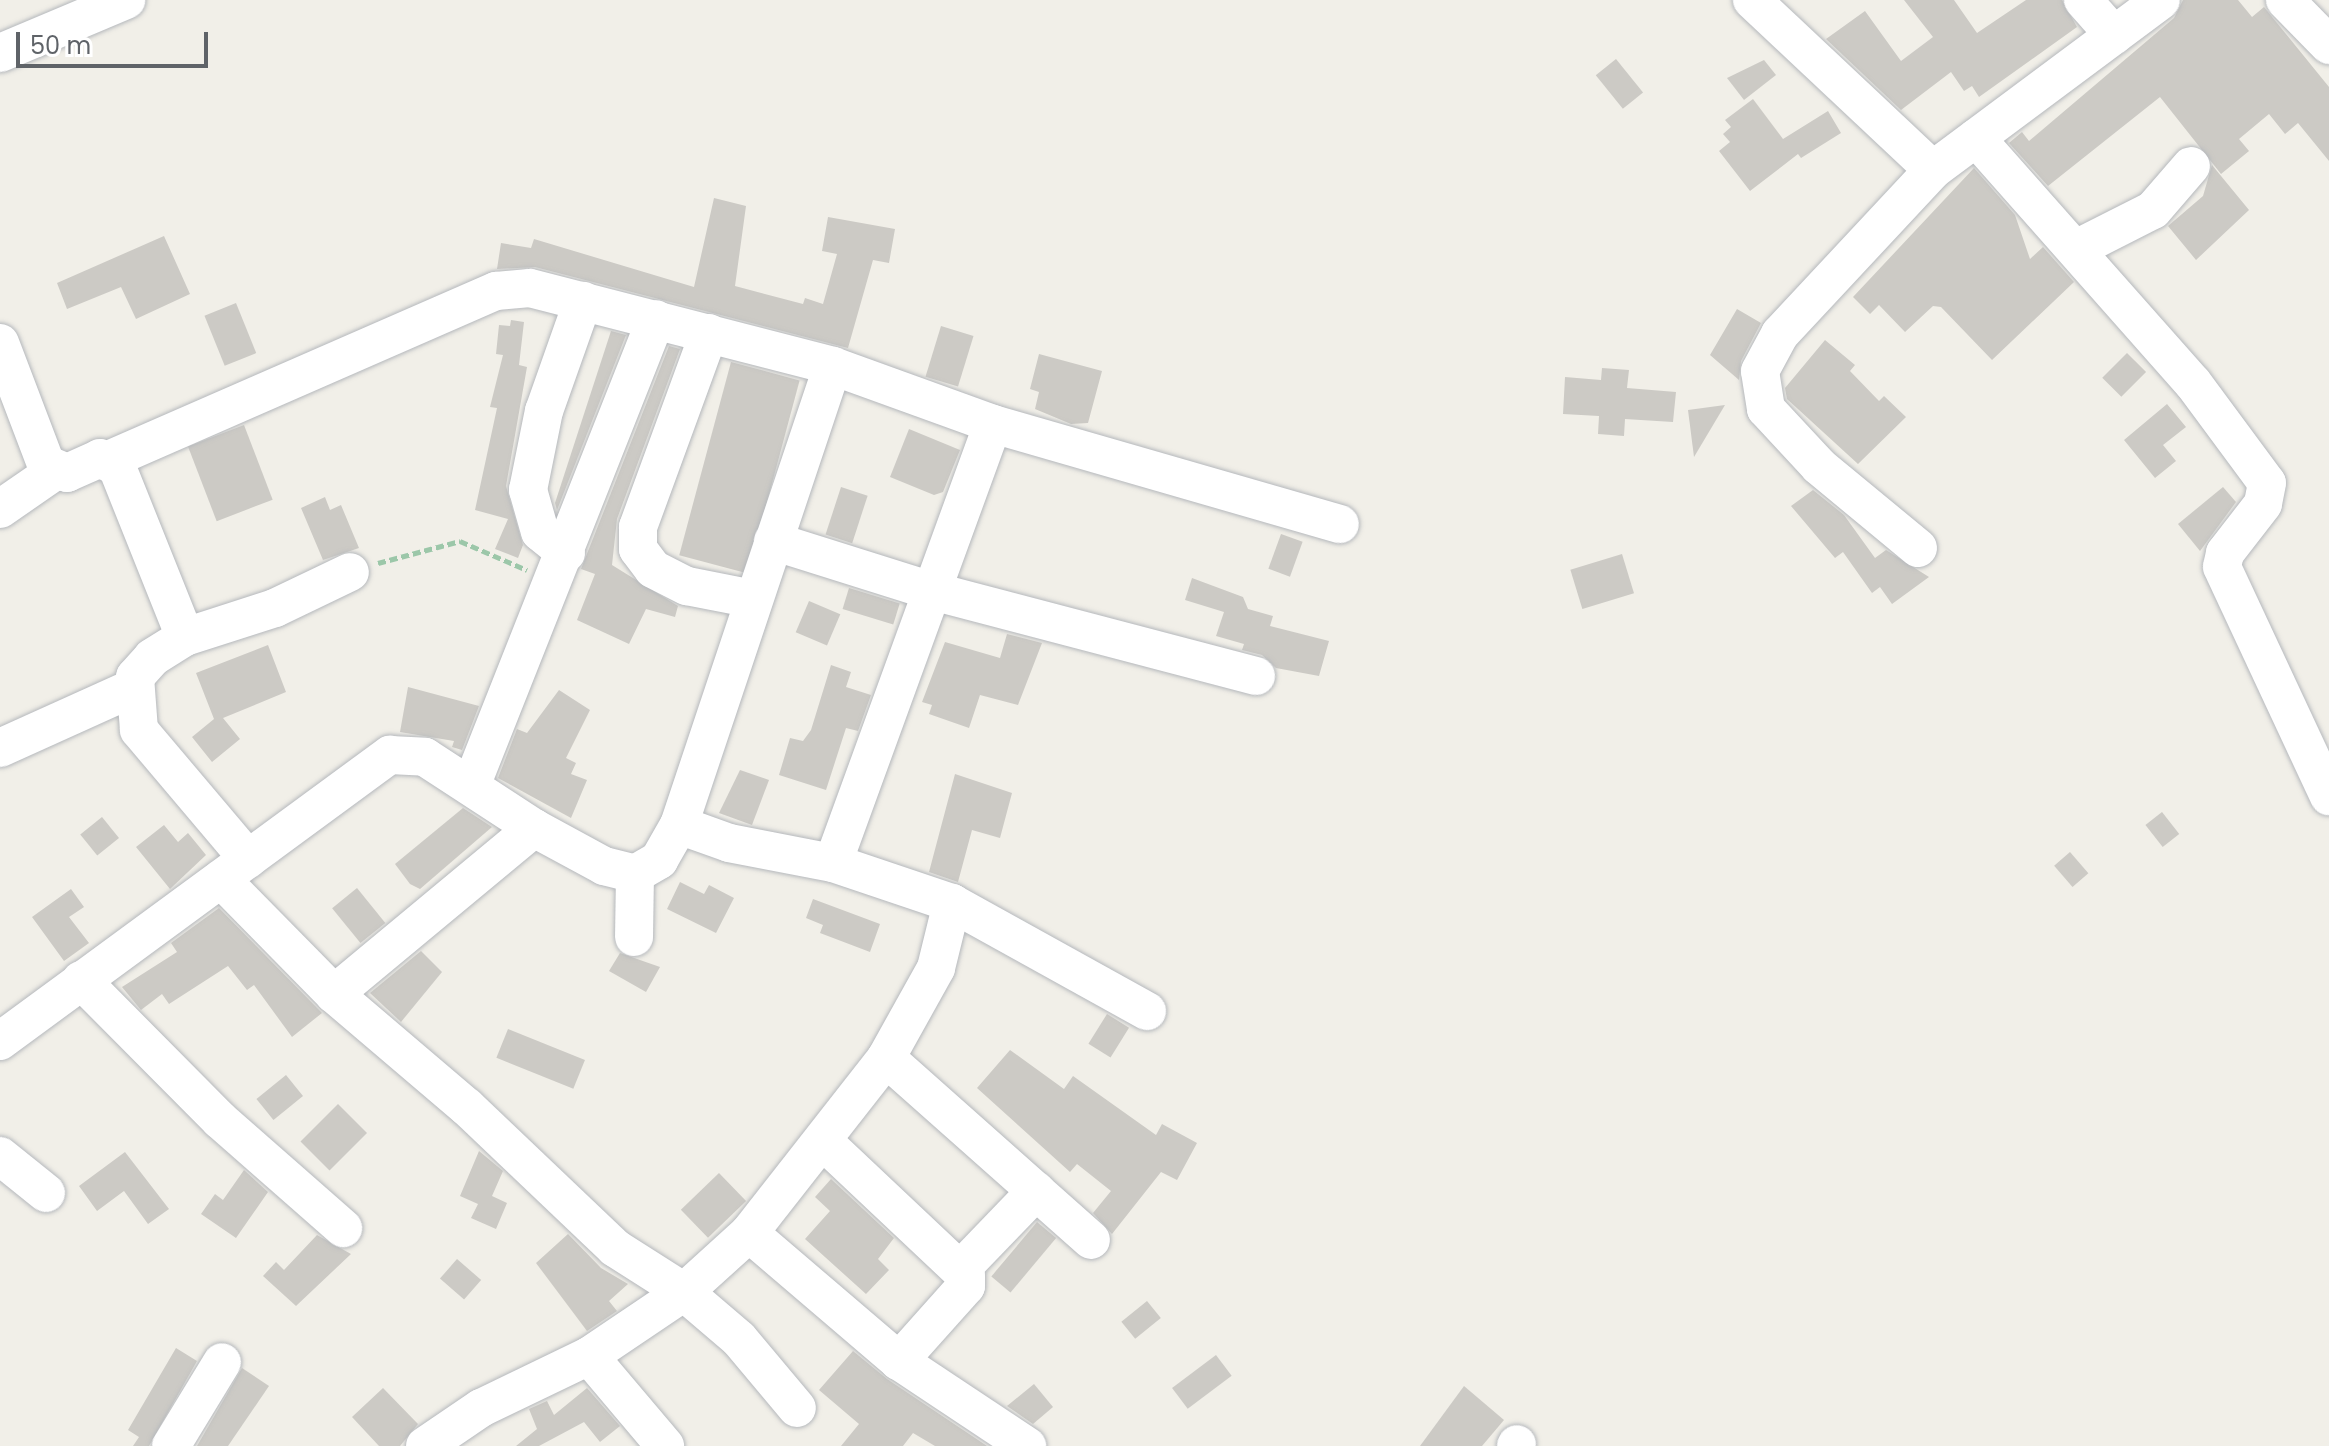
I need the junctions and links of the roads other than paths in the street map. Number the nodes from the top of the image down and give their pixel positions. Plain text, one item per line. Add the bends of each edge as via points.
1 (126, 0) edge
2 (1752, 0) edge
3 (2083, 0) edge
4 (2161, 0) edge
5 (2285, 0) edge
6 (2114, 35) junction
7 (2329, 45) edge
8 (0, 53) edge
9 (1976, 138) junction
10 (2191, 166) dead end
11 (1933, 170) junction
12 (2076, 249) junction
13 (583, 301) junction
14 (656, 319) junction
15 (709, 333) junction
16 (0, 343) edge
17 (833, 366) junction
18 (993, 424) junction
19 (111, 459) junction
20 (55, 471) junction
21 (0, 509) edge
22 (1340, 524) dead end
23 (773, 541) junction
24 (1918, 548) dead end
25 (559, 569) junction
26 (350, 572) road end
27 (932, 591) junction
28 (753, 599) junction
29 (185, 637) junction
30 (1256, 676) dead end
31 (133, 688) junction
32 (0, 748) edge
33 (471, 786) junction
34 (2329, 796) edge
35 (679, 825) junction
36 (534, 828) junction
37 (833, 863) junction
38 (234, 869) junction
39 (635, 874) junction
40 (952, 903) junction
41 (634, 937) dead end
42 (81, 980) junction
43 (334, 994) junction
44 (1147, 1011) dead end
45 (0, 1041) edge
46 (886, 1058) junction
47 (824, 1142) junction
48 (0, 1156) edge
49 (1036, 1191) junction
50 (46, 1193) dead end
51 (343, 1228) dead end
52 (749, 1233) junction
53 (1091, 1240) dead end
54 (962, 1268) junction
55 (684, 1292) junction
56 (589, 1356) junction
57 (899, 1361) junction
58 (222, 1362) dead end
59 (797, 1408) dead end
60 (171, 1446) edge
61 (425, 1446) edge
62 (665, 1446) edge
63 (1027, 1446) edge

1 - 8 street
2 - 11 street
3 - 6 street
4 - 6 street
5 - 7 street
6 - 9 street
9 - 11 street
9 - 12 street
10 - 12 street via 2153,210
11 - 24 street via 1780,334 1760,371 1759,389 1766,409 1819,466
12 - 34 street via 2241,441 2267,483 2263,504 2225,553 2222,567
13 - 14 street
13 - 19 street via 530,288 496,291
13 - 25 street via 544,411 528,490 540,532
14 - 15 street
14 - 25 street
15 - 17 street
15 - 28 street via 638,527 638,549 653,569 687,586
16 - 20 street via 46,464
17 - 18 street
17 - 23 street
18 - 22 street
18 - 27 street
19 - 20 street
19 - 29 street
20 - 21 street
23 - 27 street
23 - 28 street
25 - 33 street
26 - 29 street via 262,613
27 - 30 street
27 - 37 street
28 - 35 street
29 - 31 street via 141,668
31 - 32 street
31 - 38 street via 147,747
33 - 36 street
33 - 38 street via 425,757 390,755
35 - 37 street via 729,843
35 - 39 street via 659,860
36 - 39 street via 604,866
36 - 43 street
37 - 40 street
38 - 42 street
38 - 43 street
39 - 41 street
40 - 44 street
40 - 46 street via 936,968
42 - 45 street
42 - 51 street via 220,1120
43 - 55 street via 467,1107 615,1248
46 - 47 street
46 - 49 street
47 - 52 street
47 - 54 street
48 - 50 street
49 - 53 street
49 - 54 street
52 - 55 street
52 - 57 street
54 - 57 street via 966,1286
55 - 56 street
55 - 59 street via 739,1339
56 - 61 street via 481,1408
56 - 62 street
57 - 63 street
58 - 60 street

